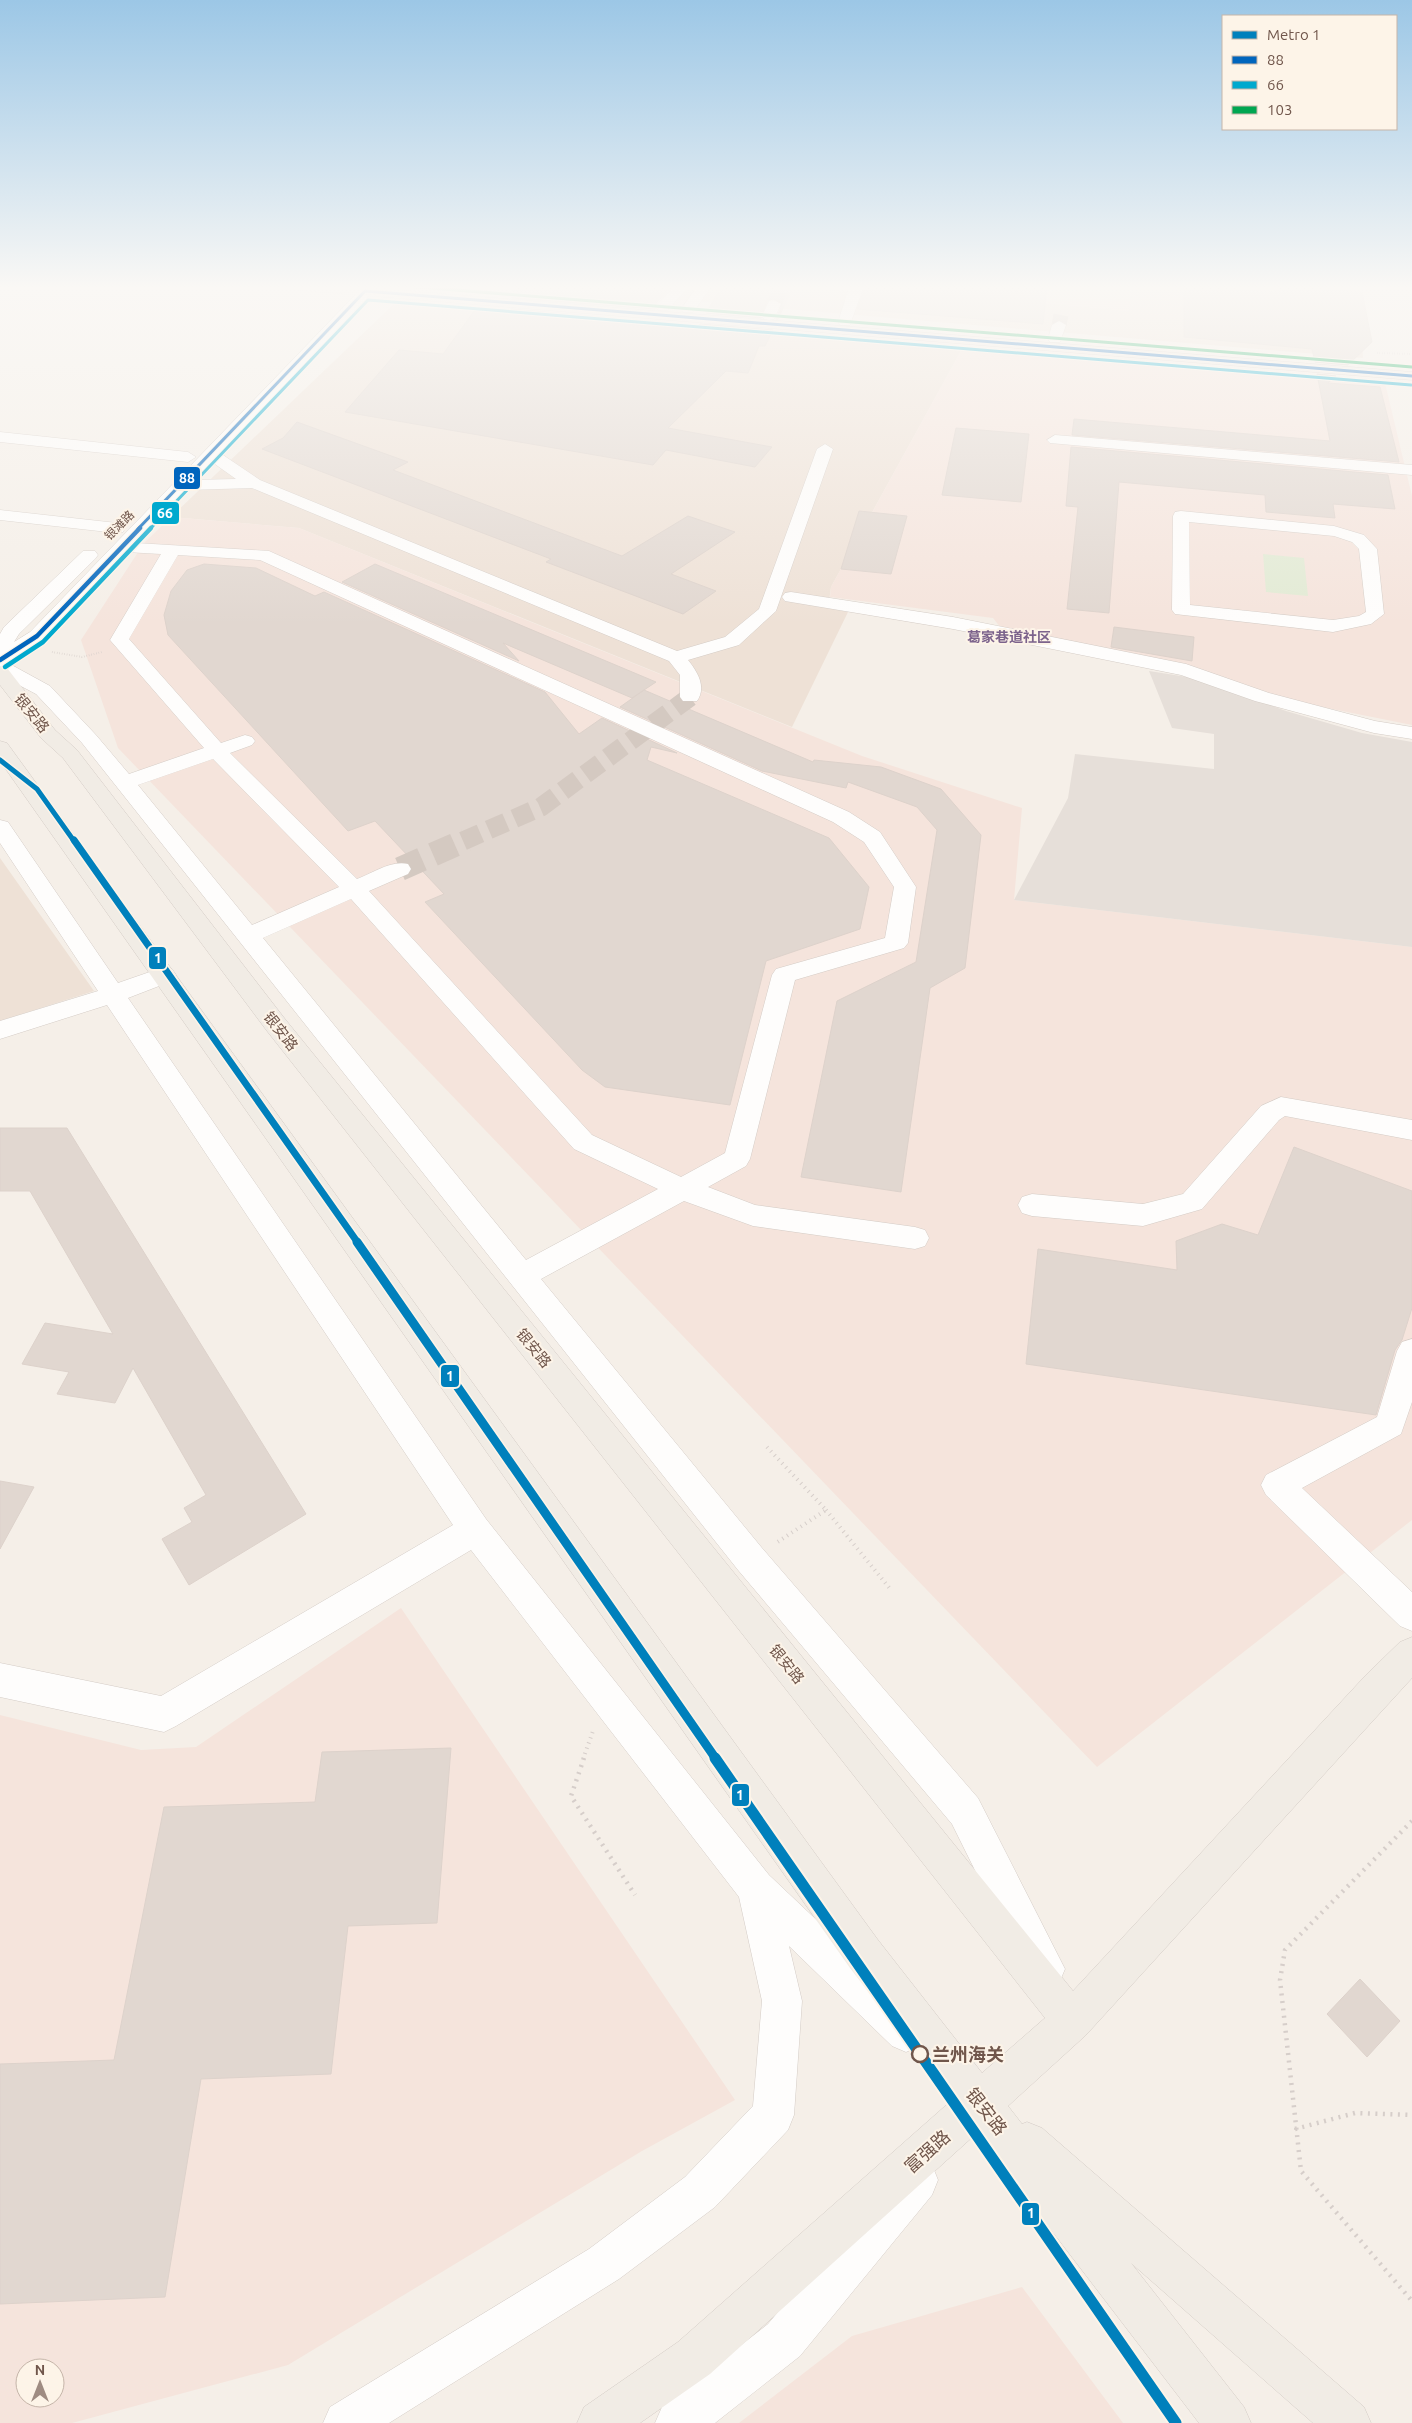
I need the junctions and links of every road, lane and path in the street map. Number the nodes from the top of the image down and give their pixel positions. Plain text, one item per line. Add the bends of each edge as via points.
1 (242, 399) edge
2 (263, 399) edge
3 (0, 438) edge
4 (1055, 440) dead end
5 (825, 449) dead end
6 (210, 454) junction
7 (188, 457) junction
8 (1412, 470) edge
9 (254, 483) junction
10 (181, 485) junction
11 (0, 515) edge
12 (119, 538) junction
13 (172, 550) junction
14 (791, 597) dead end
15 (1375, 614) joint
16 (21, 646) junction
17 (124, 646) junction
18 (0, 652) edge
19 (676, 657) junction
20 (0, 660) edge
21 (0, 667) edge
22 (0, 672) edge
23 (690, 696) dead end
24 (1412, 733) edge
25 (245, 741) dead end
26 (0, 746) edge
27 (217, 751) junction
28 (124, 783) junction
29 (0, 827) edge
30 (400, 869) tunnel mouth
31 (354, 889) junction
32 (248, 936) junction
33 (164, 974) junction
34 (114, 994) junction
35 (0, 1030) edge
36 (1412, 1130) edge
37 (682, 1189) junction
38 (1032, 1205) dead end
39 (915, 1238) dead end
40 (522, 1276) junction
41 (1412, 1351) edge
42 (767, 1447) dead end
43 (826, 1510) junction
44 (475, 1530) junction
45 (750, 1559) junction
46 (891, 1590) dead end
47 (1412, 1615) edge
48 (1412, 1654) edge
49 (0, 1680) edge
50 (605, 1695) junction
51 (1412, 1821) edge
52 (756, 1888) junction
53 (635, 1895) dead end
54 (1072, 2021) junction
55 (981, 2103) junction
56 (1412, 2115) edge
57 (1295, 2128) junction
58 (1412, 2301) edge
59 (346, 2423) edge
60 (600, 2423) edge
61 (678, 2423) edge
62 (1228, 2423) edge
63 (1348, 2423) edge

1 - 7 street, 银滩路
2 - 6 street, 银滩路
3 - 7 street
4 - 8 street
5 - 19 street via 768,612 732,641
6 - 9 street
6 - 10 street, 银滩路
7 - 12 street, 银滩路
9 - 10 street
9 - 19 street
10 - 12 street, 银滩路
11 - 12 street
12 - 13 street
12 - 16 street, 银滩路 via 37,636
12 - 18 street, 银滩路 via 11,631
13 - 17 street via 118,640
13 - 37 street via 262,555 841,817 872,837 905,887 896,943 784,975 737,1159
14 - 24 street via 953,623 1186,670 1262,697 1374,727
15 - 15 street via 1368,549 1353,536 1181,516 1182,610 1333,626 1365,620
16 - 17 path via 82,658
16 - 20 street, 银滩路
17 - 27 street
19 - 23 street via 690,675
21 - 28 street via 43,690 89,739
22 - 54 main road, 银安路 via 48,734 70,754 282,1033
25 - 27 street
26 - 33 main road, 银安路
27 - 28 street
27 - 31 street
28 - 32 street
29 - 34 street
30 - 31 street
31 - 32 street
31 - 37 street via 583,1142
32 - 40 street
33 - 34 street
33 - 55 main road, 银安路 via 859,1946
34 - 35 street
34 - 44 street
36 - 38 street via 1281,1106 1270,1113 1192,1202 1143,1214
37 - 39 street via 753,1215
37 - 40 street
40 - 45 street
41 - 47 street via 1390,1424 1278,1485
42 - 43 path
43 - 45 path
43 - 46 path
44 - 49 street via 164,1714
44 - 50 street
45 - 54 street via 965,1811
48 - 54 main road via 1378,1687
50 - 52 street
50 - 53 path via 571,1796
51 - 57 path via 1285,1950 1280,1980
52 - 55 street
52 - 59 street via 782,2001 773,2115 700,2192 604,2264
54 - 55 main road
55 - 60 main road, 富强路 via 694,2358
55 - 61 street, 富强路 via 784,2340
55 - 62 main road, 银安路
55 - 63 main road
56 - 57 path via 1355,2113
57 - 58 path via 1301,2172

